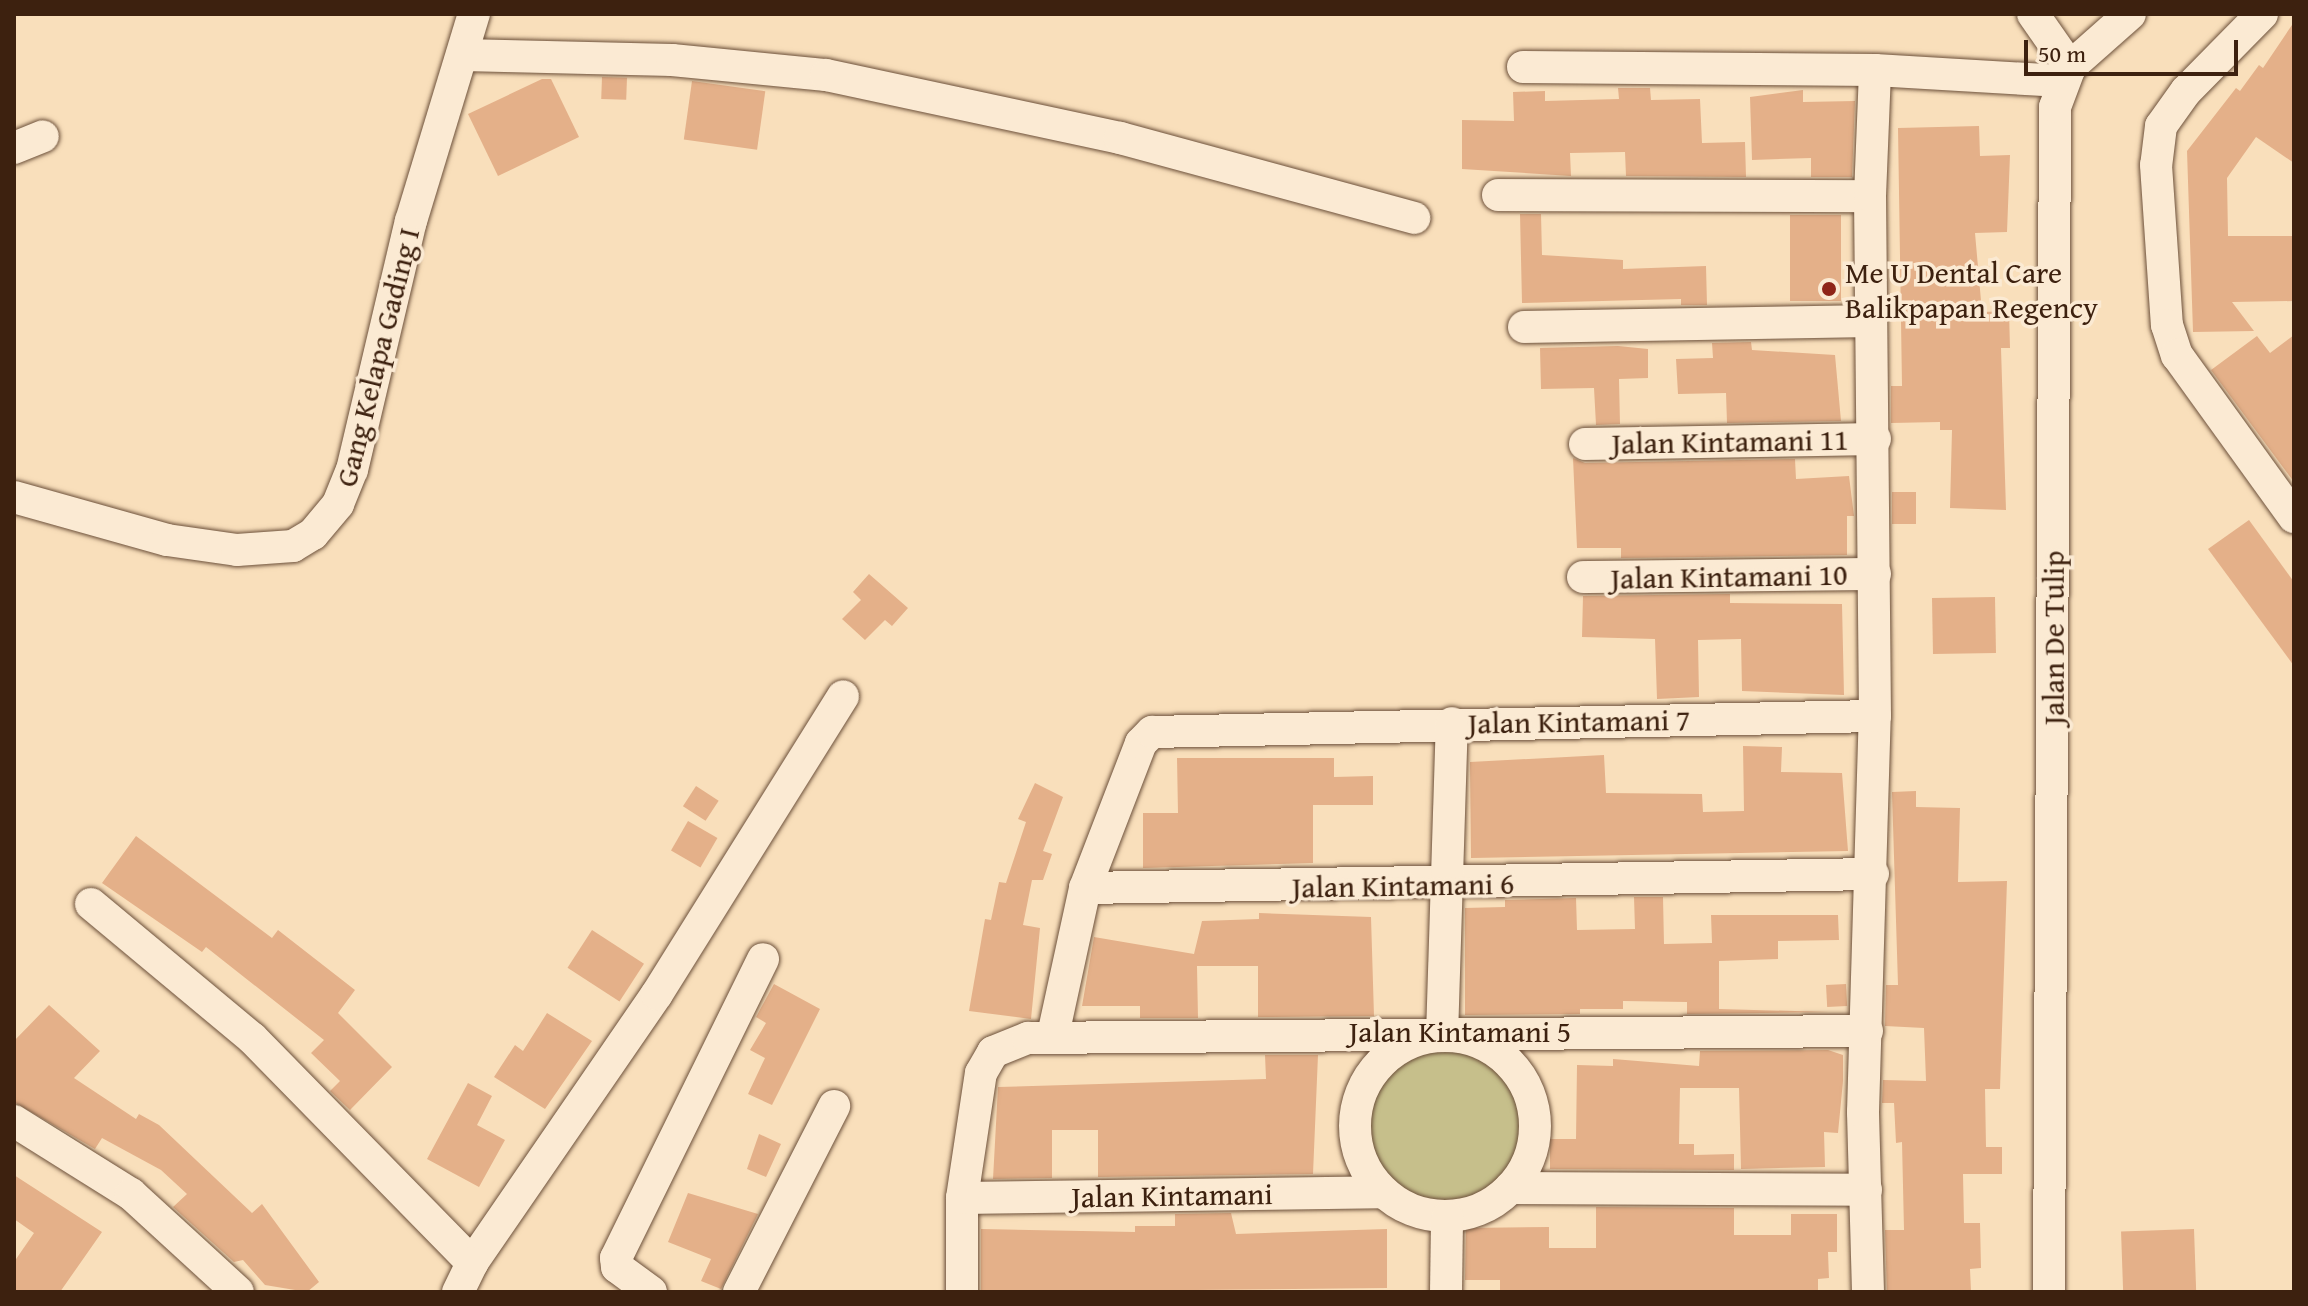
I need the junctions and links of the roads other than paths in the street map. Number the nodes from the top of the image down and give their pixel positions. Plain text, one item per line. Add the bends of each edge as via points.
1 (474, 14) edge
2 (2033, 14) edge
3 (2130, 14) edge
4 (2262, 14) edge
5 (463, 55) junction
6 (1523, 67) dead end
7 (1875, 70) junction
8 (2066, 74) junction
9 (43, 136) dead end
10 (14, 148) edge
11 (1498, 195) dead end
12 (1870, 196) junction
13 (1414, 218) dead end
14 (1871, 321) junction
15 (1524, 327) dead end
16 (1875, 439) junction
17 (1585, 444) dead end
18 (14, 497) edge
19 (2294, 517) edge
20 (1875, 574) junction
21 (1583, 577) dead end
22 (843, 696) dead end
23 (1875, 716) junction
24 (1452, 723) junction
25 (1873, 874) junction
26 (1443, 885) junction
27 (1085, 888) junction
28 (91, 904) dead end
29 (763, 959) dead end
30 (1867, 1031) junction
31 (1442, 1033) junction
32 (1053, 1035) junction
33 (834, 1106) dead end
34 (14, 1121) edge
35 (1510, 1188) junction
36 (1866, 1190) junction
37 (1382, 1192) junction
38 (962, 1198) junction
39 (1447, 1217) junction
40 (472, 1263) junction
41 (238, 1292) edge
42 (458, 1292) edge
43 (651, 1292) edge
44 (739, 1292) edge
45 (962, 1292) edge
46 (1446, 1292) edge
47 (1868, 1292) edge
48 (2049, 1292) edge

1 - 5 street, Gang Kelapa Gading I
2 - 8 street
3 - 8 street
4 - 19 street via 2161,126 2156,165 2167,325 2177,355
5 - 13 street via 672,60 826,75 1120,138
5 - 18 street, Gang Kelapa Gading I via 411,221 352,470 338,504 313,534 293,546 237,550 167,540
6 - 7 street
7 - 8 street
7 - 12 street
8 - 48 street, Jalan De Tulip via 2055,107
9 - 10 street
11 - 12 street
12 - 14 street
14 - 15 street
14 - 16 street
16 - 17 street, Jalan Kintamani 11
16 - 20 street
20 - 21 street, Jalan Kintamani 10
20 - 23 street
22 - 40 street via 657,994
23 - 24 street, Jalan Kintamani 7
23 - 25 street
24 - 26 street, Jalan Kintamani 7
24 - 27 street via 1152,732 1141,743
25 - 26 street, Jalan Kintamani 6
25 - 30 street
26 - 27 street, Jalan Kintamani 6
26 - 31 street, Jalan Kintamani 7
27 - 32 street
28 - 40 street via 252,1038
29 - 43 street via 616,1258 617,1267
30 - 31 street, Jalan Kintamani 5
30 - 36 street
31 - 32 street, Jalan Kintamani 5
31 - 35 street via 1488,1047 1507,1061 1532,1101 1533,1148
31 - 37 street via 1397,1050 1365,1083 1356,1105 1357,1152
32 - 38 street, Jalan Kintamani 5 via 993,1052 981,1073
33 - 44 street
34 - 41 street via 131,1194
35 - 36 street
35 - 39 street via 1492,1203
36 - 47 street
37 - 38 street, Jalan Kintamani
37 - 39 street via 1423,1214
38 - 45 street, Jalan Kintamani 5
39 - 46 street
40 - 42 street

